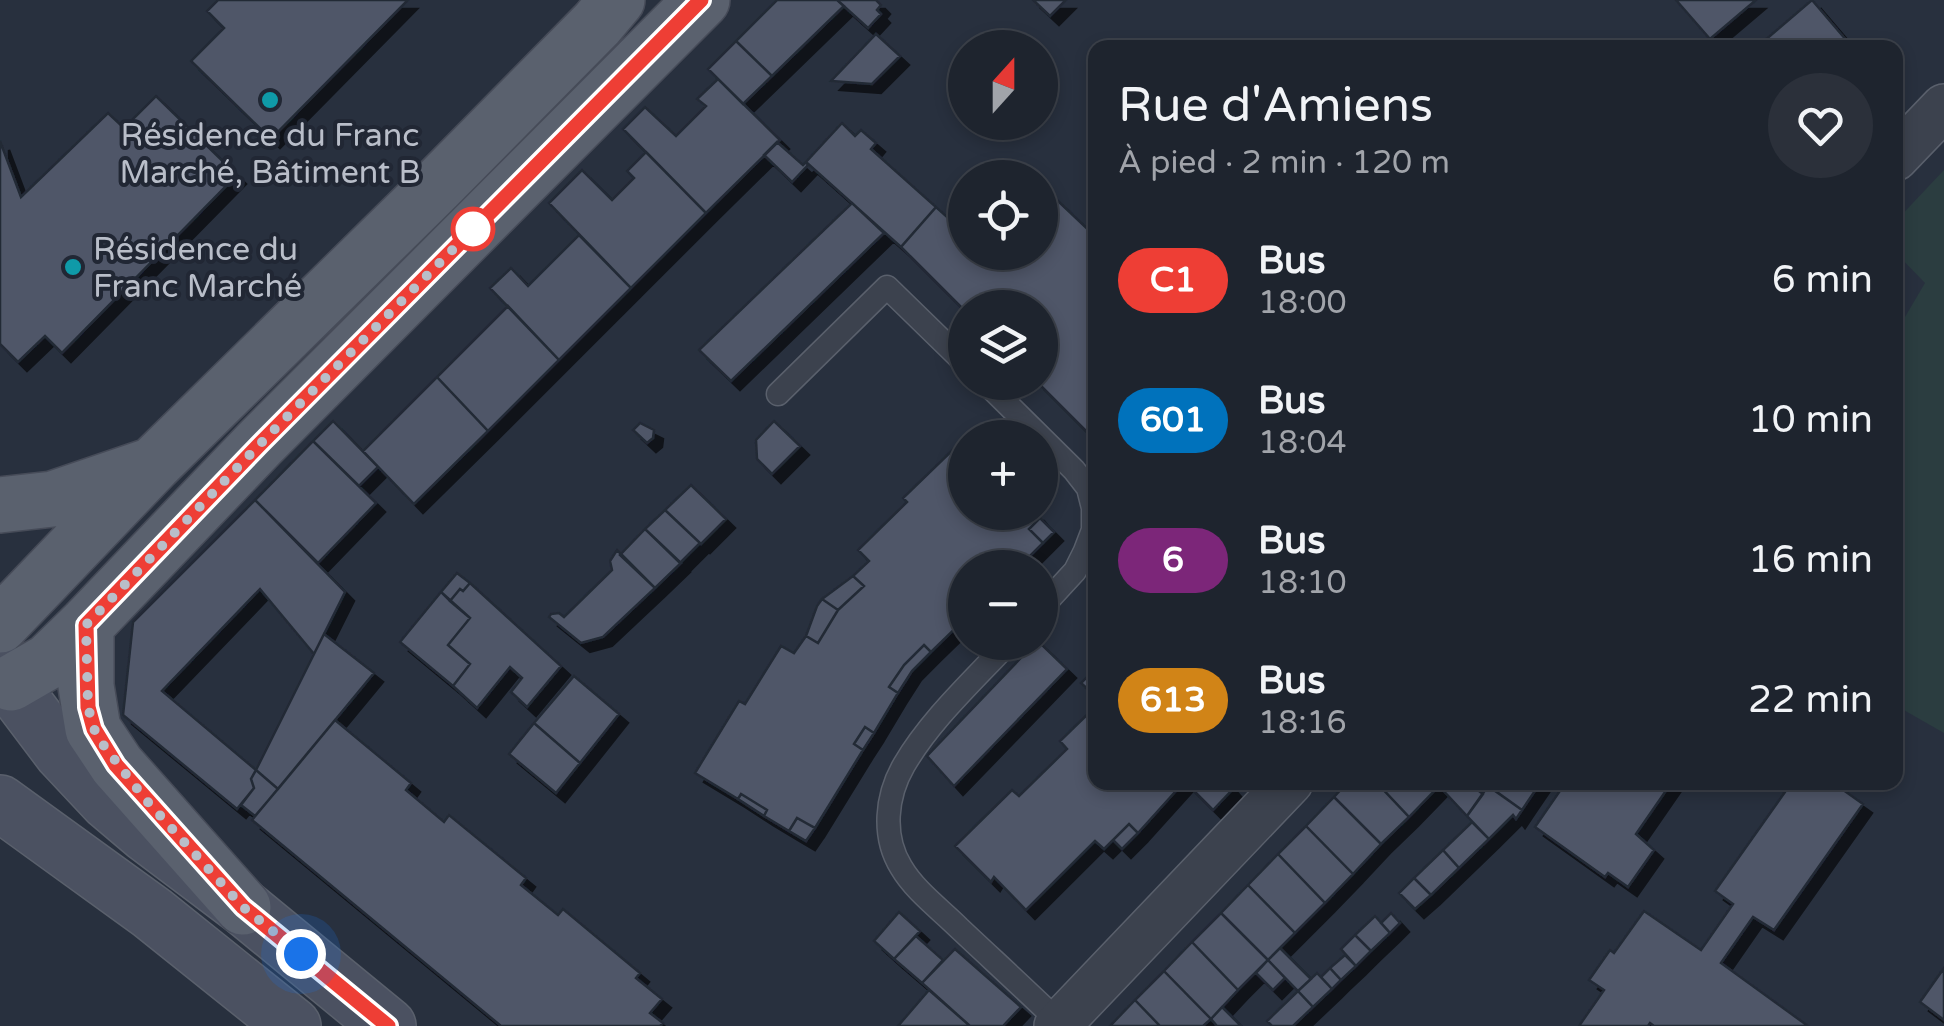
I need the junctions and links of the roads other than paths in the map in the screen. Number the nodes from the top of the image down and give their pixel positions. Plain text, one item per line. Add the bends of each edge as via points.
1 (702, 0) edge
2 (612, 8) edge
3 (1944, 107) edge
4 (1903, 150) edge
5 (948, 346) edge
6 (778, 394) dead end
7 (1003, 400) edge
8 (154, 464) junction
9 (1088, 488) edge
10 (0, 505) edge
11 (1088, 543) edge
12 (1058, 589) edge
13 (0, 625) edge
14 (86, 625) junction
15 (992, 660) edge
16 (4, 680) edge
17 (1282, 790) edge
18 (0, 804) edge
19 (243, 907) junction
20 (1058, 1024) edge
21 (292, 1026) edge
22 (388, 1026) edge

1 - 14 main road
2 - 8 main road
3 - 4 street
5 - 6 lane via 887,287
7 - 9 lane
8 - 10 main road via 53,499
8 - 13 main road
11 - 12 lane
14 - 16 main road via 49,660
14 - 19 main road via 94,729 116,765
15 - 20 lane via 903,767 892,792 891,844 922,892
16 - 19 main road via 107,801
17 - 20 street
18 - 21 main road via 152,913
19 - 22 main road

